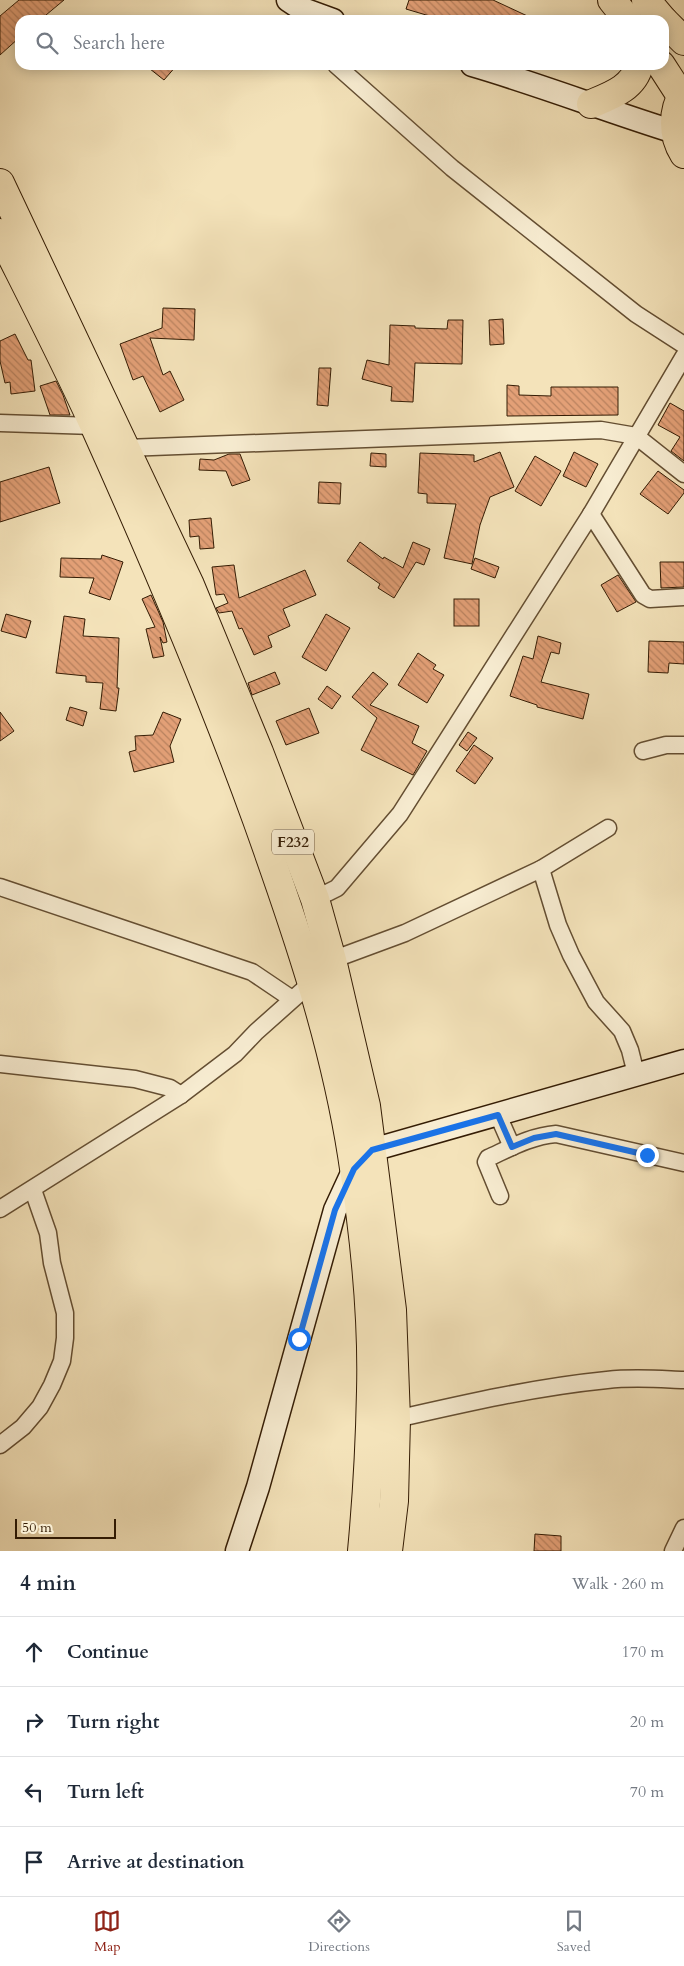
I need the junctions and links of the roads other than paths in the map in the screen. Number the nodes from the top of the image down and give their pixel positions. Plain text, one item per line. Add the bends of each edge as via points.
1 (612, 0) edge
2 (646, 0) edge
3 (296, 9) edge
4 (316, 15) edge
5 (624, 15) edge
6 (660, 15) edge
7 (669, 25) edge
8 (684, 41) edge
9 (342, 70) edge
10 (489, 70) edge
11 (636, 70) edge
12 (665, 70) edge
13 (683, 94) edge
14 (591, 104) junction
15 (680, 143) edge
16 (0, 183) edge
17 (0, 233) edge
18 (684, 345) edge
19 (684, 356) edge
20 (0, 423) edge
21 (94, 426) junction
22 (636, 436) junction
23 (126, 448) junction
24 (684, 474) edge
25 (590, 514) junction
26 (684, 596) edge
27 (684, 745) edge
28 (643, 751) dead end
29 (608, 828) dead end
30 (541, 869) junction
31 (0, 887) edge
32 (315, 899) junction
33 (332, 960) junction
34 (302, 991) junction
35 (684, 1061) edge
36 (0, 1064) edge
37 (636, 1074) junction
38 (181, 1095) junction
39 (498, 1115) junction
40 (512, 1147) junction
41 (372, 1150) junction
42 (684, 1163) edge
43 (354, 1169) junction
44 (33, 1190) junction
45 (500, 1196) dead end
46 (0, 1209) edge
47 (684, 1380) edge
48 (396, 1419) junction
49 (0, 1445) edge
50 (684, 1528) edge
51 (237, 1551) edge
52 (362, 1551) edge
53 (388, 1551) edge
54 (673, 1551) edge

1 - 5 highway
2 - 6 highway
3 - 4 street
7 - 8 highway
9 - 18 street via 452,168 636,314
10 - 14 street
11 - 14 highway via 630,82 616,93
12 - 13 highway
13 - 15 highway via 675,114
14 - 15 street
16 - 23 highway, F232
17 - 21 highway, F232
19 - 22 street
20 - 21 street
21 - 34 highway, F232 via 201,672 284,895
22 - 23 street via 601,430
22 - 24 street
22 - 25 street
23 - 32 highway, F232 via 190,585
25 - 26 street via 642,595 650,599
25 - 32 street via 400,814 337,888
27 - 28 street via 666,745
29 - 30 street
30 - 33 street via 405,934
30 - 37 street via 571,955 596,1002 622,1031
31 - 34 street
32 - 33 highway, F232
33 - 41 highway, F232 via 366,1106
34 - 38 street via 235,1054
34 - 43 highway, F232 via 337,1079
35 - 37 street
36 - 38 street via 135,1079 170,1088
37 - 39 street
38 - 44 street
39 - 40 street
39 - 41 street
40 - 42 street via 556,1134
40 - 45 street via 486,1162
41 - 43 street
41 - 48 highway, F232 via 392,1310
43 - 51 street via 335,1210 258,1487
43 - 52 highway, F232 via 367,1270 371,1389
44 - 46 street
44 - 49 street via 48,1233 64,1313 62,1361 40,1407 23,1427
47 - 48 street via 608,1380 470,1402
48 - 53 highway, F232 via 394,1501
50 - 54 street

